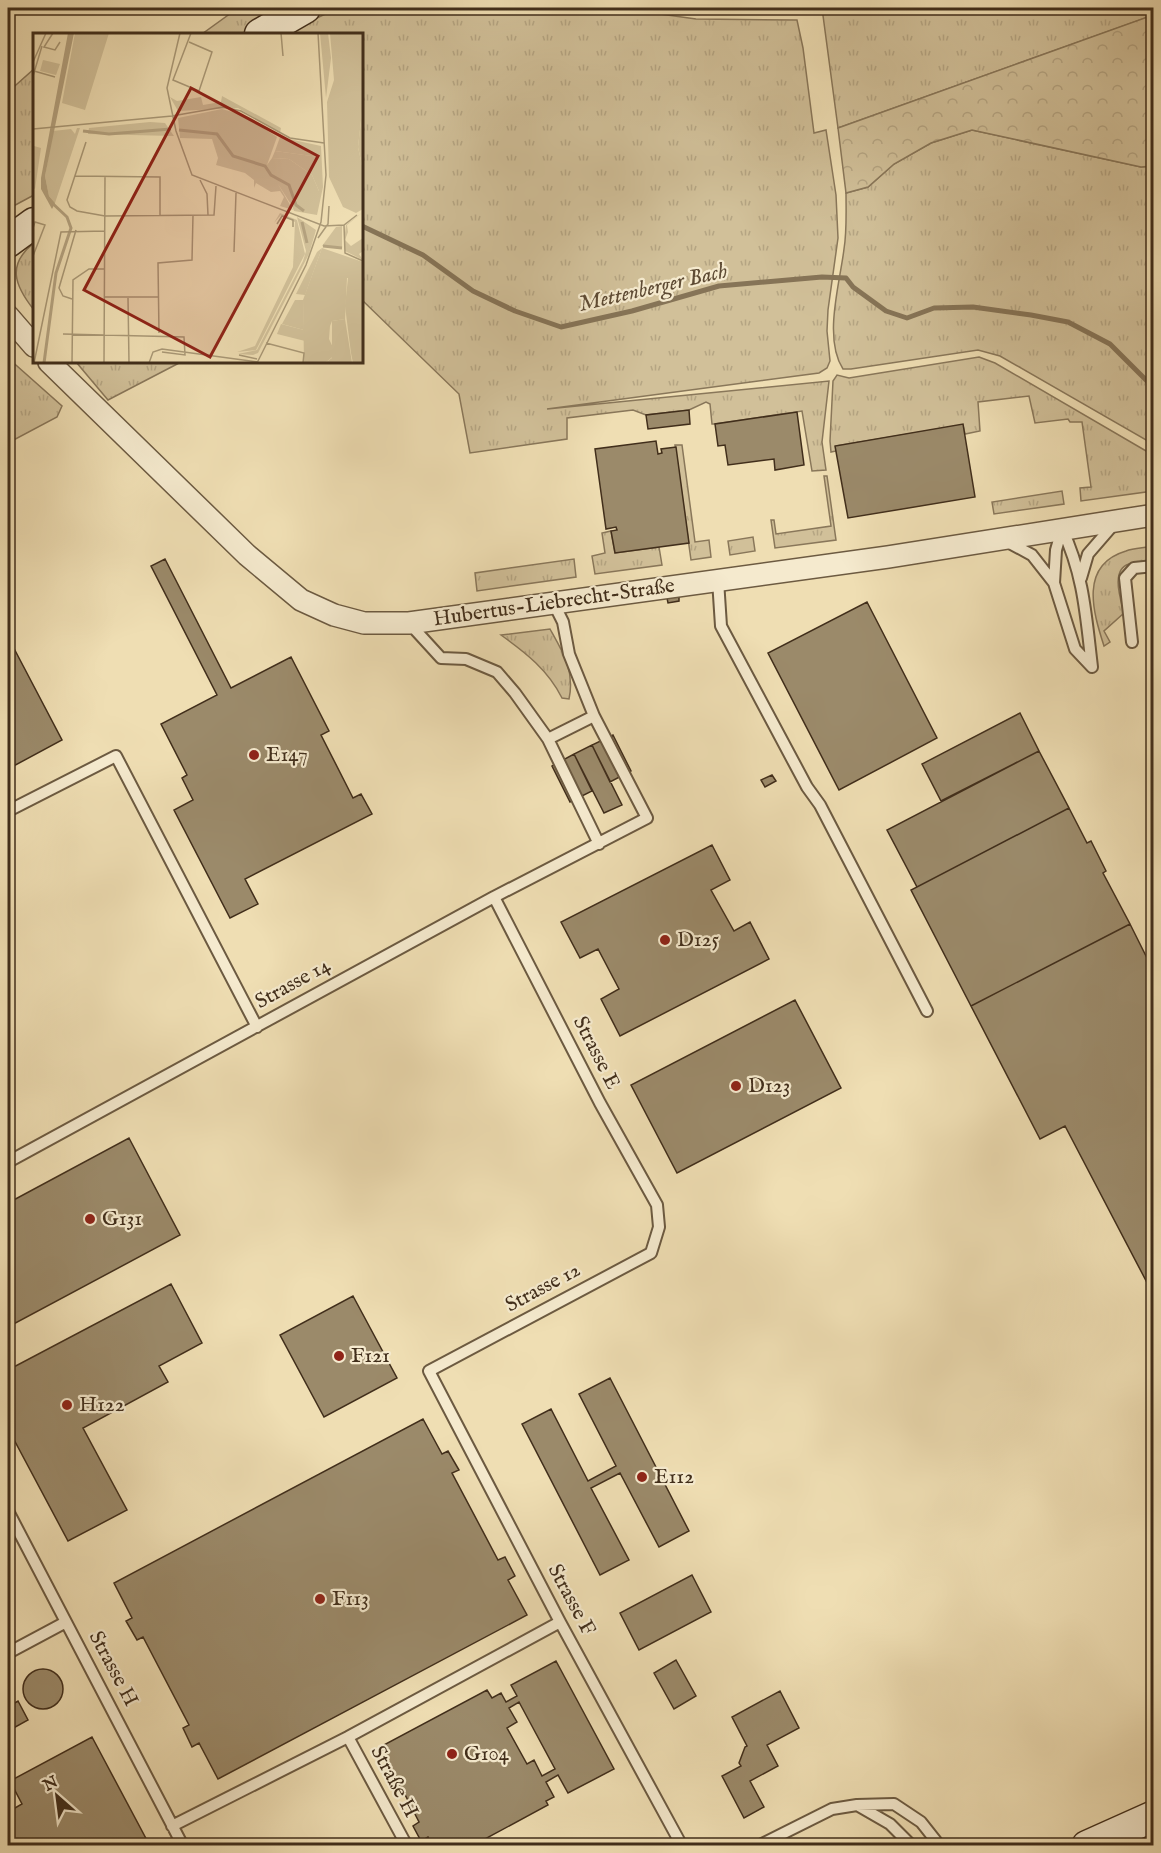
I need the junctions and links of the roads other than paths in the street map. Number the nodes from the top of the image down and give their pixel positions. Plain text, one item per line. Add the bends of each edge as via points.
1 (305, 8) edge
2 (262, 33) edge
3 (33, 223) edge
4 (33, 224) edge
5 (8, 228) edge
6 (8, 242) edge
7 (8, 319) edge
8 (33, 345) edge
9 (50, 363) edge
10 (1154, 515) edge
11 (1118, 521) junction
12 (1062, 529) junction
13 (1002, 539) junction
14 (1154, 566) edge
15 (1080, 579) junction
16 (718, 580) junction
17 (1054, 583) junction
18 (553, 602) junction
19 (409, 623) junction
20 (1132, 642) dead end
21 (594, 716) junction
22 (548, 739) junction
23 (8, 811) edge
24 (599, 844) junction
25 (494, 897) junction
26 (927, 1011) dead end
27 (256, 1027) junction
28 (8, 1162) edge
29 (659, 1227) joint
30 (429, 1371) joint
31 (8, 1511) edge
32 (66, 1622) junction
33 (560, 1622) junction
34 (8, 1653) edge
35 (348, 1737) junction
36 (857, 1805) junction
37 (1154, 1816) edge
38 (172, 1826) junction
39 (1154, 1834) edge
40 (183, 1845) edge
41 (407, 1845) edge
42 (682, 1845) edge
43 (758, 1845) edge
44 (912, 1845) edge
45 (940, 1845) edge
46 (1087, 1845) edge
47 (1126, 1845) edge

1 - 2 street
3 - 5 street
4 - 6 street
7 - 8 street
9 - 19 street, Hubertus-Liebrecht-Straße via 247,555 301,600 364,623
10 - 11 street, Hubertus-Liebrecht-Straße
11 - 12 street, Hubertus-Liebrecht-Straße
11 - 15 lane via 1088,554
12 - 13 street, Hubertus-Liebrecht-Straße
12 - 15 lane
12 - 17 lane
13 - 16 street, Hubertus-Liebrecht-Straße
13 - 17 lane via 1032,555
14 - 20 lane via 1134,568 1125,578
15 - 17 lane via 1092,667 1075,649
16 - 18 street, Hubertus-Liebrecht-Straße
16 - 26 lane via 721,626
18 - 19 street, Hubertus-Liebrecht-Straße
18 - 21 lane
19 - 22 lane via 441,658 466,659 497,672
21 - 22 lane
21 - 24 lane, Strasse 14 via 647,818
22 - 24 lane
23 - 27 lane via 116,756
24 - 25 lane, Strasse 14
25 - 27 lane, Strasse 14
25 - 29 lane, Strasse E via 657,1205
27 - 28 lane, Strasse 14
29 - 30 lane, Strasse 12 via 651,1253
30 - 33 lane, Strasse F
31 - 32 lane, Strasse H
32 - 34 lane
32 - 38 lane, Strasse H
33 - 35 lane
33 - 42 lane, Strasse F
35 - 38 lane
35 - 41 lane, Straße H
36 - 43 lane via 832,1809
36 - 44 lane via 890,1824
36 - 45 lane via 894,1804 921,1822
37 - 46 street
38 - 40 lane, Strasse H
39 - 47 street

